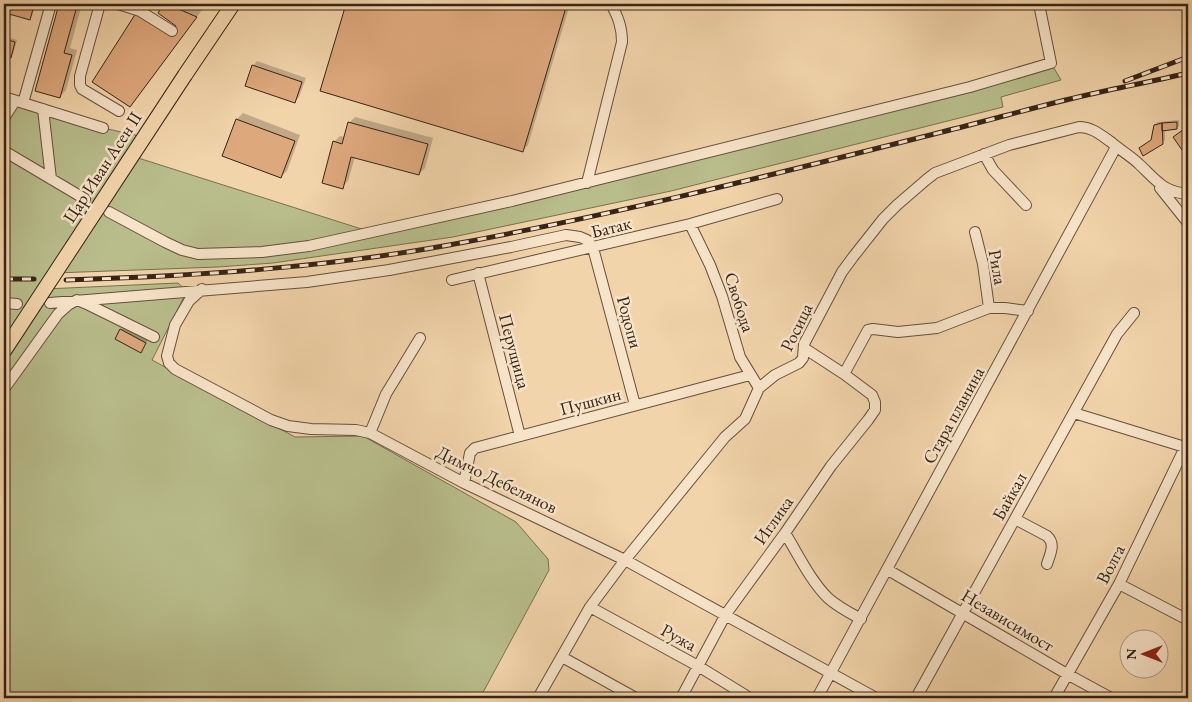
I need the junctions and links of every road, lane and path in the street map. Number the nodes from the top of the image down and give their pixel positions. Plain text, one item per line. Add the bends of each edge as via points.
1 (51, 4) edge
2 (100, 4) edge
3 (118, 4) edge
4 (233, 4) edge
5 (611, 4) edge
6 (1039, 4) edge
7 (172, 31) dead end
8 (4, 98) edge
9 (19, 102) junction
10 (43, 110) junction
11 (119, 110) dead end
12 (4, 118) edge
13 (103, 128) dead end
14 (1116, 147) junction
15 (4, 151) edge
16 (984, 154) junction
17 (1152, 177) junction
18 (51, 179) junction
19 (587, 182) junction
20 (1188, 194) edge
21 (86, 199) dead end
22 (777, 199) dead end
23 (1026, 205) dead end
24 (109, 212) dead end
25 (1188, 223) edge
26 (690, 224) junction
27 (975, 232) dead end
28 (593, 248) junction
29 (478, 273) junction
30 (452, 280) dead end
31 (202, 289) junction
32 (78, 300) junction
33 (50, 303) dead end
34 (4, 304) edge
35 (17, 304) dead end
36 (989, 308) junction
37 (1028, 311) junction
38 (1134, 312) dead end
39 (154, 337) dead end
40 (420, 338) dead end
41 (804, 348) junction
42 (4, 351) edge
43 (844, 374) junction
44 (750, 375) junction
45 (759, 388) junction
46 (4, 389) edge
47 (635, 405) junction
48 (1074, 413) junction
49 (370, 433) junction
50 (520, 436) junction
51 (1188, 445) edge
52 (464, 483) junction
53 (1015, 519) junction
54 (785, 533) junction
55 (625, 560) junction
56 (1046, 564) dead end
57 (888, 570) junction
58 (1119, 584) junction
59 (590, 607) junction
60 (963, 613) junction
61 (726, 614) junction
62 (861, 619) junction
63 (1188, 620) edge
64 (562, 657) junction
65 (698, 666) junction
66 (831, 673) junction
67 (1067, 674) junction
68 (538, 698) edge
69 (636, 698) edge
70 (681, 698) edge
71 (750, 698) edge
72 (818, 698) edge
73 (876, 698) edge
74 (916, 698) edge
75 (1054, 698) edge
76 (1111, 698) edge

1 - 9 street
2 - 11 street via 80,85
3 - 7 street via 140,11
4 - 42 main road, Цар Иван Асен II, bridge
5 - 19 street via 622,29 622,42
6 - 19 street via 1051,63
8 - 9 street
9 - 10 street
9 - 12 street
10 - 13 street
10 - 18 street
14 - 16 street, Росица via 1094,130 1080,128
14 - 17 street, Росица
14 - 37 street, Стара планина
15 - 18 street
16 - 23 street via 993,170
16 - 41 street, Росица via 935,174 884,219 842,272
17 - 20 street via 1171,191
17 - 25 street
18 - 21 street
19 - 24 street via 309,246 262,252 198,254 182,250
22 - 26 street, Батак
26 - 28 street, Батак
26 - 44 street, Свобода via 710,264 740,357
27 - 36 street, Рила
28 - 29 street, Батак
28 - 31 street via 580,236 566,235 390,270 307,282
28 - 47 street, Родопи
29 - 30 street, Батак
29 - 50 street, Перущица
31 - 32 street
31 - 49 street, Димчо Дебелянов via 189,301 175,325 167,356 175,370 288,426
32 - 33 street
32 - 39 street
32 - 46 street via 58,314
34 - 35 street
36 - 37 street
36 - 43 street via 937,328 898,332 868,330
37 - 57 street, Стара планина
38 - 48 street, Байкал via 1117,334
40 - 49 street via 386,394
41 - 43 street
41 - 45 street, Росица via 799,363
43 - 54 street, Иглика via 872,395 874,410
44 - 45 street, Свобода
44 - 47 street, Пушкин
45 - 55 street via 745,419 720,443
47 - 50 street, Пушкин
48 - 51 street
48 - 53 street, Байкал
49 - 52 street, Димчо Дебелянов
50 - 52 street, Пушкин via 474,448
51 - 58 street, Волга
52 - 55 street, Димчо Дебелянов
53 - 56 street via 1051,540 1053,545
53 - 60 street, Байкал
54 - 61 street, Иглика
54 - 62 street via 827,597
55 - 59 street
55 - 61 street, Димчо Дебелянов
57 - 60 street, Независимост
57 - 62 street, Стара планина
58 - 63 street
58 - 67 street, Волга
59 - 64 street
59 - 65 street, Ружа
60 - 67 street, Независимост
60 - 74 street, Байкал
61 - 65 street, Иглика
61 - 66 street, Димчо Дебелянов
62 - 66 street, Стара планина
64 - 68 street
64 - 69 street
65 - 70 street, Иглика
65 - 71 street, Ружа
66 - 72 street, Стара планина
66 - 73 street, Димчо Дебелянов
67 - 75 street, Волга
67 - 76 street, Независимост

